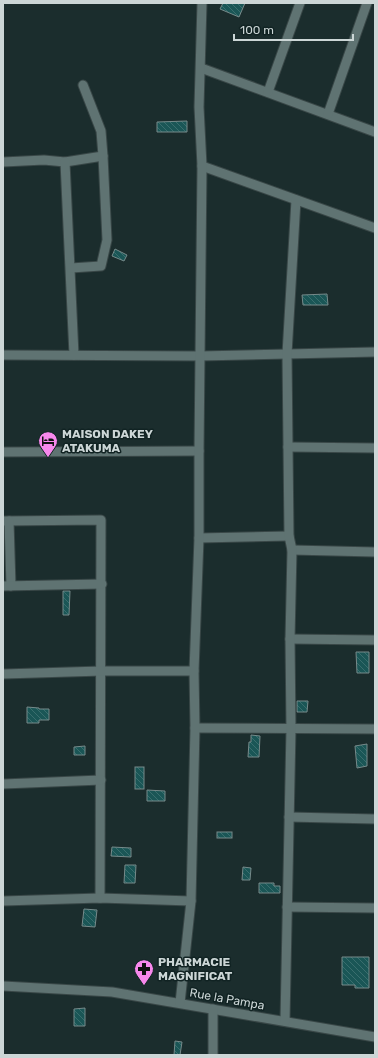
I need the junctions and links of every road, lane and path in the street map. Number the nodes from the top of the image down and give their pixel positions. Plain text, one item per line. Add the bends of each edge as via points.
1 (202, 3) edge
2 (300, 3) edge
3 (367, 3) edge
4 (201, 68) junction
5 (83, 85) dead end
6 (268, 92) junction
7 (328, 114) junction
8 (375, 132) edge
9 (103, 156) junction
10 (3, 162) edge
11 (65, 162) junction
12 (202, 166) junction
13 (296, 200) junction
14 (375, 228) edge
15 (71, 268) junction
16 (375, 352) edge
17 (287, 354) junction
18 (3, 355) edge
19 (74, 355) junction
20 (200, 356) junction
21 (288, 447) junction
22 (375, 448) edge
23 (199, 451) junction
24 (3, 452) edge
25 (6, 521) edge
26 (289, 536) junction
27 (199, 538) junction
28 (292, 550) junction
29 (375, 552) edge
30 (102, 584) junction
31 (7, 586) edge
32 (290, 639) junction
33 (375, 640) edge
34 (102, 671) junction
35 (194, 671) junction
36 (3, 674) edge
37 (195, 728) junction
38 (291, 728) junction
39 (375, 729) edge
40 (101, 780) junction
41 (3, 784) edge
42 (288, 817) junction
43 (375, 819) edge
44 (100, 898) junction
45 (3, 901) edge
46 (191, 901) junction
47 (287, 907) junction
48 (375, 908) edge
49 (3, 986) edge
50 (180, 1003) junction
51 (213, 1009) junction
52 (285, 1021) junction
53 (375, 1037) edge
54 (212, 1055) edge

1 - 4 street
2 - 6 street
3 - 7 street
4 - 6 street
4 - 12 street via 199,107
5 - 9 street via 101,131
6 - 7 street
7 - 8 street
9 - 11 street
9 - 15 street via 107,240 101,266
10 - 11 street
11 - 15 street
12 - 13 street
12 - 20 street
13 - 14 street
13 - 17 street
15 - 19 street
16 - 17 street
17 - 20 street
17 - 21 street
18 - 19 street
19 - 20 street
20 - 23 street
21 - 22 street
21 - 26 street
23 - 24 street
23 - 27 street
25 - 30 street via 101,520
25 - 31 street
26 - 27 street
26 - 28 street
27 - 35 street
28 - 29 street
28 - 32 street
30 - 31 street
30 - 34 street
32 - 33 street
32 - 38 street
34 - 35 street
34 - 36 street
34 - 40 street
35 - 37 street
37 - 38 street
37 - 46 street
38 - 39 street
38 - 42 street
40 - 41 street
40 - 44 street
42 - 43 street
42 - 47 street
44 - 45 street
44 - 46 street
46 - 50 street
47 - 48 street
47 - 52 street
49 - 50 street, Rue la Pampa via 112,992
50 - 51 street, Rue la Pampa
51 - 52 street, Rue la Pampa
51 - 54 street
52 - 53 street, Rue la Pampa

